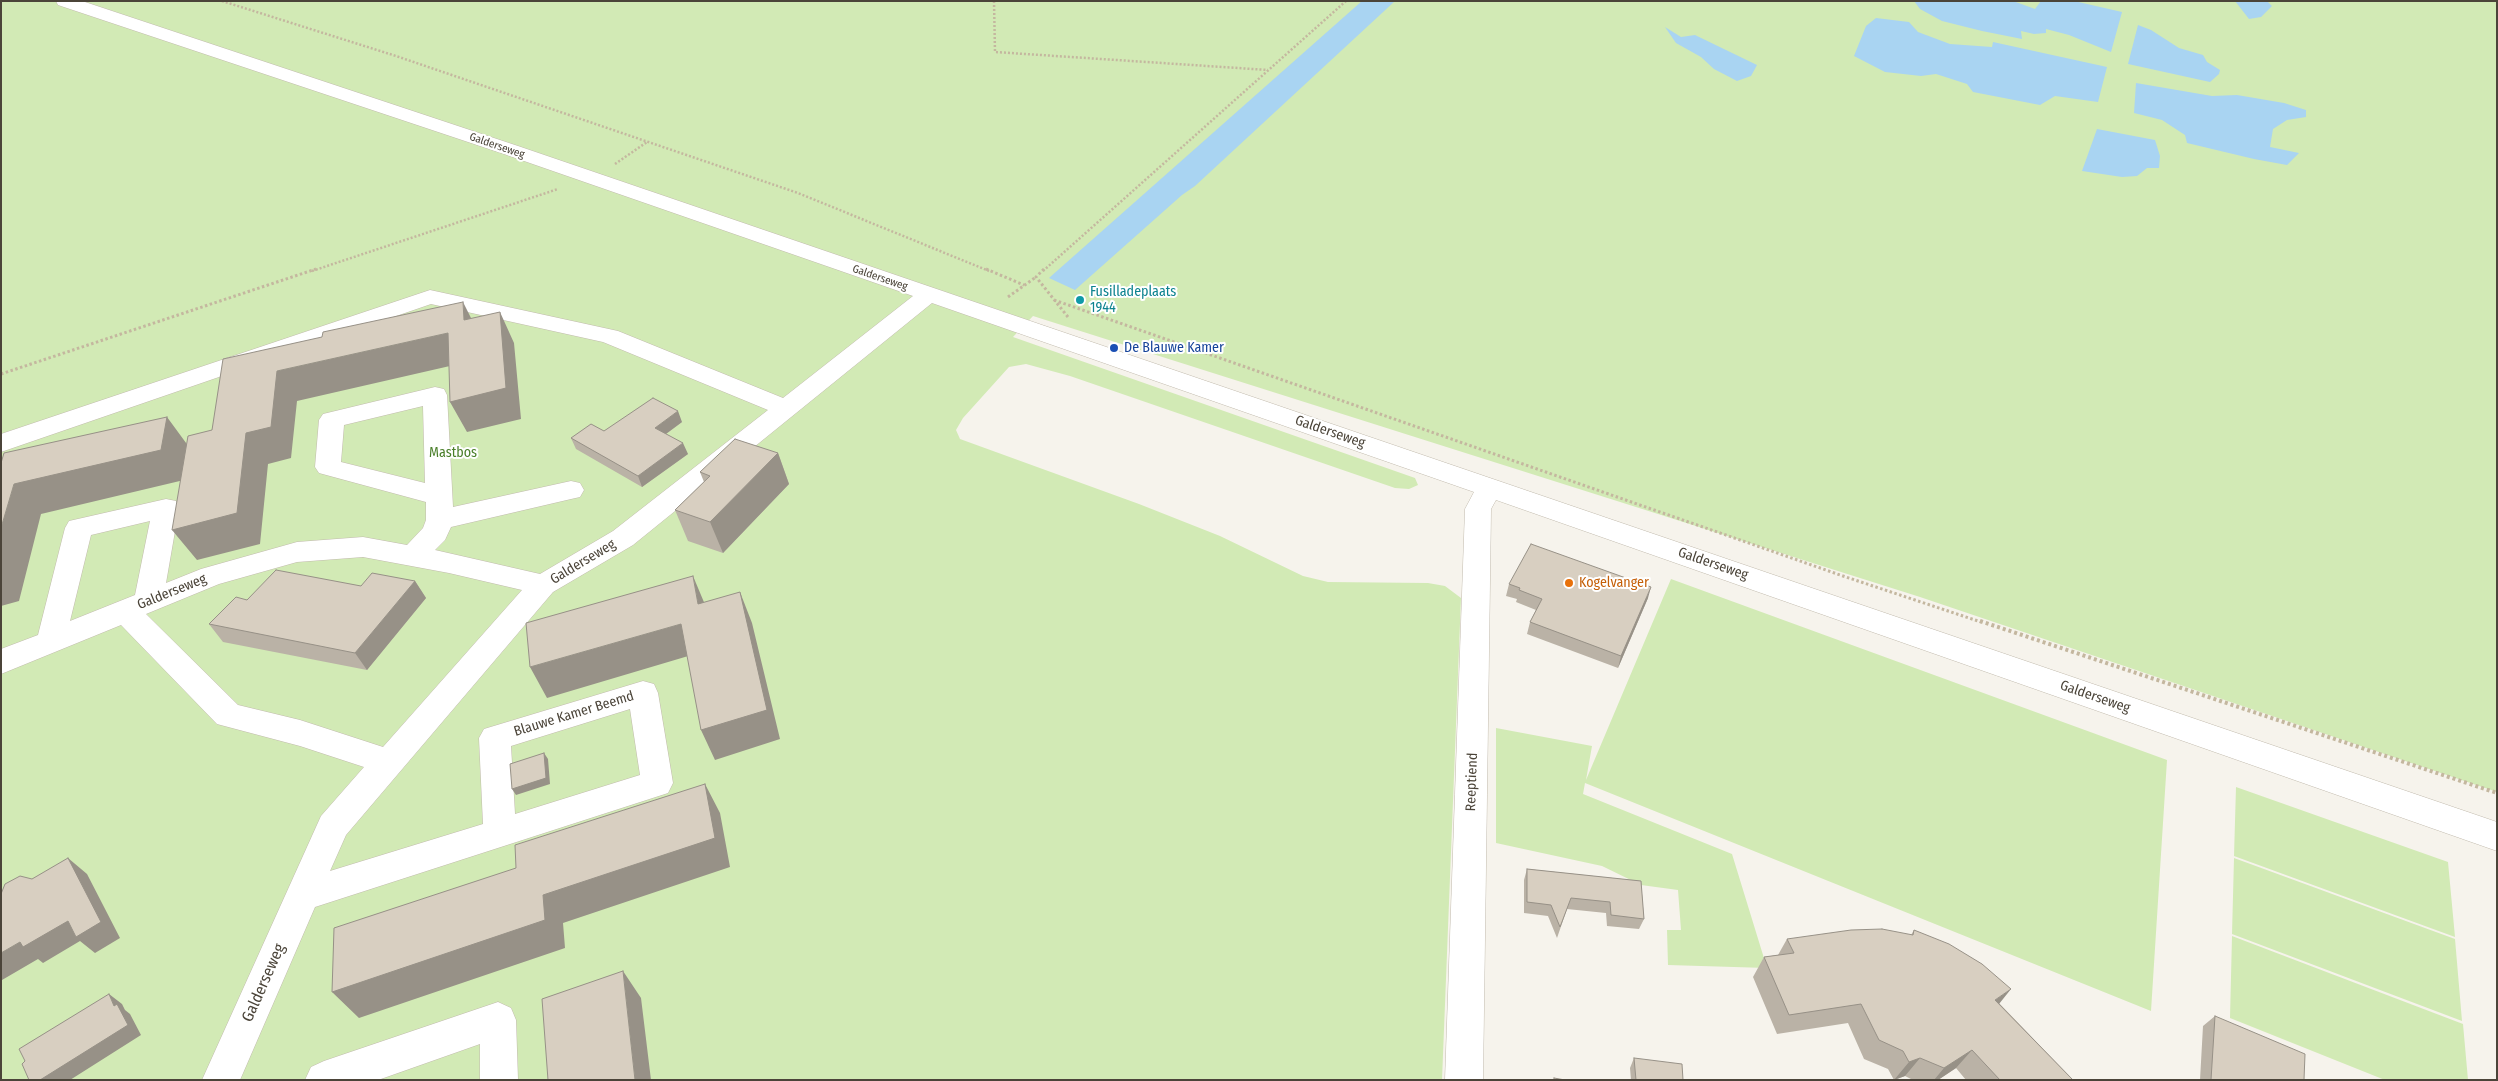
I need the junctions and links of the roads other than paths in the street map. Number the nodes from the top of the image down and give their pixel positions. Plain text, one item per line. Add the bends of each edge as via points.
1 (64, 1) edge
2 (928, 295) junction
3 (786, 408) junction
4 (1, 443) edge
5 (1490, 487) junction
6 (571, 490) dead end
7 (440, 508) junction
8 (414, 556) junction
9 (542, 585) junction
10 (136, 606) junction
11 (51, 641) junction
12 (1, 662) edge
13 (388, 762) junction
14 (500, 833) junction
15 (2497, 837) edge
16 (303, 895) junction
17 (221, 1080) edge
18 (324, 1080) edge
19 (500, 1080) edge
20 (1464, 1080) edge

1 - 2 street, Galderseweg via 600,173
2 - 3 street, Galderseweg
2 - 5 street, Galderseweg
3 - 4 street via 610,336 430,297
3 - 9 street, Galderseweg via 623,538
5 - 15 street, Galderseweg
5 - 20 street, Reeptiend via 1478,509
6 - 7 street
7 - 7 street via 435,395 332,420 328,466
7 - 8 street via 435,533
8 - 9 street, Galderseweg
8 - 10 street, Galderseweg via 363,547 297,552 211,576
9 - 13 street, Galderseweg
10 - 11 street, Galderseweg
10 - 11 street via 166,508 80,528
10 - 13 street, Galderseweg via 228,715 300,733
11 - 12 street, Galderseweg
13 - 16 street, Galderseweg via 333,826
14 - 14 street, Blauwe Kamer Beemd via 657,783 643,693 495,738
14 - 16 street, Blauwe Kamer Beemd
16 - 17 street, Galderseweg
18 - 19 street via 498,1020

